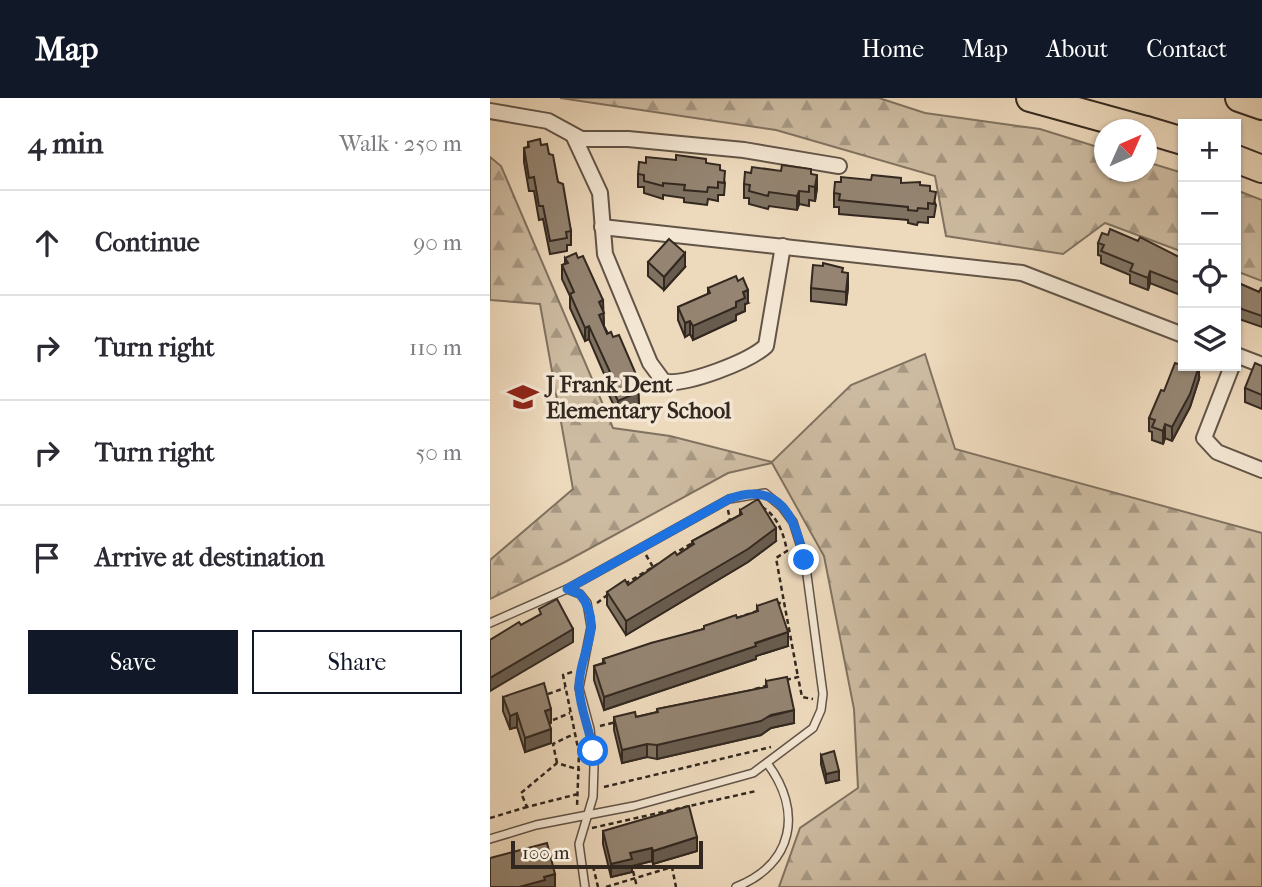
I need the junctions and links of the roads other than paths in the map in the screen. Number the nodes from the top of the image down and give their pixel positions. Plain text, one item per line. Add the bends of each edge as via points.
1 (1030, 98) edge
2 (1239, 98) edge
3 (1262, 106) edge
4 (490, 111) edge
5 (1106, 119) edge
6 (1157, 133) edge
7 (574, 137) junction
8 (1178, 140) edge
9 (1241, 161) edge
10 (839, 166) dead end
11 (1262, 169) edge
12 (602, 227) junction
13 (783, 246) junction
14 (1178, 333) edge
15 (1241, 358) edge
16 (1262, 365) edge
17 (1230, 371) edge
18 (1262, 470) edge
19 (567, 589) junction
20 (490, 623) edge
21 (767, 763) junction
22 (589, 814) junction
23 (490, 839) edge
24 (585, 887) edge
25 (736, 887) edge

1 - 5 highway
2 - 3 highway
4 - 7 street via 548,121
6 - 8 highway
7 - 10 street via 744,150
7 - 12 street via 596,179
9 - 11 highway
12 - 13 street
12 - 13 street via 605,254 650,363 664,382 674,383 742,359 766,346
13 - 14 street via 1022,273
15 - 16 street
17 - 18 street via 1204,438 1217,452
19 - 20 lane
19 - 21 lane via 729,499 757,492 773,499 799,536 823,694 813,727
19 - 22 lane via 580,594 590,614 591,638 579,688 593,751
21 - 22 lane via 733,780
21 - 25 lane via 780,780 788,804 788,830 768,870
22 - 23 lane
22 - 24 lane via 579,845

